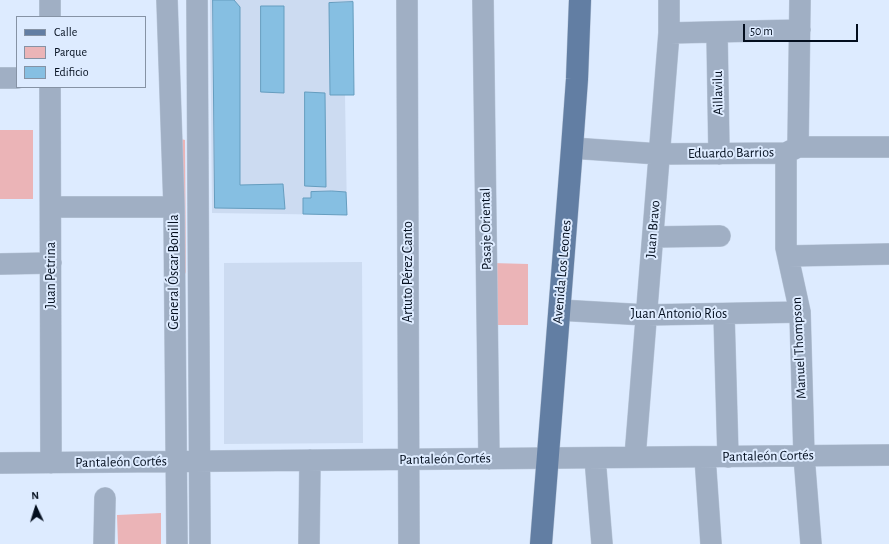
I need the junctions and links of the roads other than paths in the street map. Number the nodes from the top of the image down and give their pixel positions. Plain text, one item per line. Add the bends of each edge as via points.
1 (50, 0) edge
2 (167, 0) edge
3 (197, 0) edge
4 (407, 0) edge
5 (483, 0) edge
6 (580, 0) edge
7 (669, 0) edge
8 (800, 0) edge
9 (50, 16) edge
10 (800, 30) junction
11 (717, 32) junction
12 (669, 33) junction
13 (0, 78) edge
14 (16, 78) edge
15 (50, 88) edge
16 (889, 147) edge
17 (572, 148) junction
18 (792, 150) junction
19 (659, 154) junction
20 (719, 154) junction
21 (51, 207) junction
22 (174, 207) junction
23 (720, 236) dead end
24 (653, 237) junction
25 (889, 254) edge
26 (788, 256) junction
27 (51, 263) junction
28 (0, 264) edge
29 (559, 310) junction
30 (800, 312) junction
31 (724, 314) junction
32 (646, 315) junction
33 (889, 455) edge
34 (728, 456) junction
35 (804, 456) junction
36 (635, 457) junction
37 (704, 457) junction
38 (547, 458) junction
39 (595, 458) junction
40 (488, 459) junction
41 (310, 460) junction
42 (409, 460) junction
43 (200, 461) junction
44 (175, 462) junction
45 (0, 463) edge
46 (51, 463) junction
47 (105, 498) dead end
48 (104, 544) edge
49 (177, 544) edge
50 (200, 544) edge
51 (309, 544) edge
52 (409, 544) edge
53 (541, 544) edge
54 (602, 544) edge
55 (711, 544) edge
56 (812, 544) edge

1 - 9 street
2 - 22 street, General Óscar Bonilla
3 - 43 street, General Óscar Bonilla
4 - 42 street, Artuto Pérez Canto
5 - 40 street, Pasaje Oriental
6 - 17 main road, Avenida Los Leones
7 - 12 street, Juan Bravo
8 - 10 street, Manuel Thompson
10 - 11 street
10 - 18 street, Manuel Thompson
11 - 12 street
11 - 20 street, Aillavilu
12 - 19 street, Juan Bravo
13 - 14 street
15 - 21 street, Juan Petrina
16 - 18 street, Eduardo Barrios
17 - 19 street, Eduardo Barrios
17 - 29 main road, Avenida Los Leones
18 - 20 street, Eduardo Barrios
18 - 26 street, Manuel Thompson via 785,239
19 - 20 street, Eduardo Barrios
19 - 24 street, Juan Bravo
21 - 22 street
21 - 27 street, Juan Petrina
22 - 44 street, General Óscar Bonilla
23 - 24 street
24 - 32 street, Juan Bravo
25 - 26 street
26 - 30 street, Manuel Thompson
27 - 28 street
27 - 46 street, Juan Petrina
29 - 32 street, Juan Antonio Ríos
29 - 38 main road, Avenida Los Leones
30 - 31 street, Juan Antonio Ríos
30 - 35 street, Manuel Thompson
31 - 32 street, Juan Antonio Ríos
31 - 34 street
32 - 36 street, Juan Bravo
33 - 35 street, Pantaleón Cortés
34 - 35 street, Pantaleón Cortés
34 - 37 street, Pantaleón Cortés
35 - 56 street, Manuel Thompson
36 - 37 street, Pantaleón Cortés
36 - 39 street, Pantaleón Cortés
37 - 55 street
38 - 39 street, Pantaleón Cortés
38 - 40 street, Pantaleón Cortés
38 - 53 main road, Avenida Los Leones
39 - 54 street
40 - 42 street, Pantaleón Cortés
41 - 42 street, Pantaleón Cortés
41 - 43 street, Pantaleón Cortés
41 - 51 street
42 - 52 street, Artuto Pérez Canto
43 - 44 street, Pantaleón Cortés
43 - 50 street, General Óscar Bonilla
44 - 46 street, Pantaleón Cortés
44 - 49 street, General Óscar Bonilla
45 - 46 street, Pantaleón Cortés
47 - 48 street

